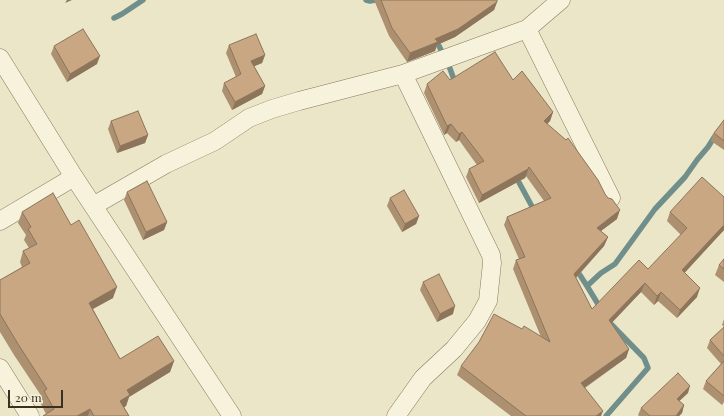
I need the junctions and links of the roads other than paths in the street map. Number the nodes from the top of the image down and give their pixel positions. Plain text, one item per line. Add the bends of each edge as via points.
1 (561, 0) edge
2 (527, 29) junction
3 (0, 58) edge
4 (403, 74) junction
5 (74, 177) junction
6 (611, 198) edge
7 (92, 206) junction
8 (0, 221) edge
9 (0, 368) edge
10 (30, 416) edge
11 (232, 416) edge
12 (396, 416) edge

1 - 2 street
2 - 4 street
2 - 6 street
3 - 5 street
4 - 7 street via 299,101 249,118 215,142 166,164
4 - 12 street via 491,256 492,263 488,300 477,321 454,349 423,378
5 - 7 street
5 - 8 street
7 - 11 street
9 - 10 street

